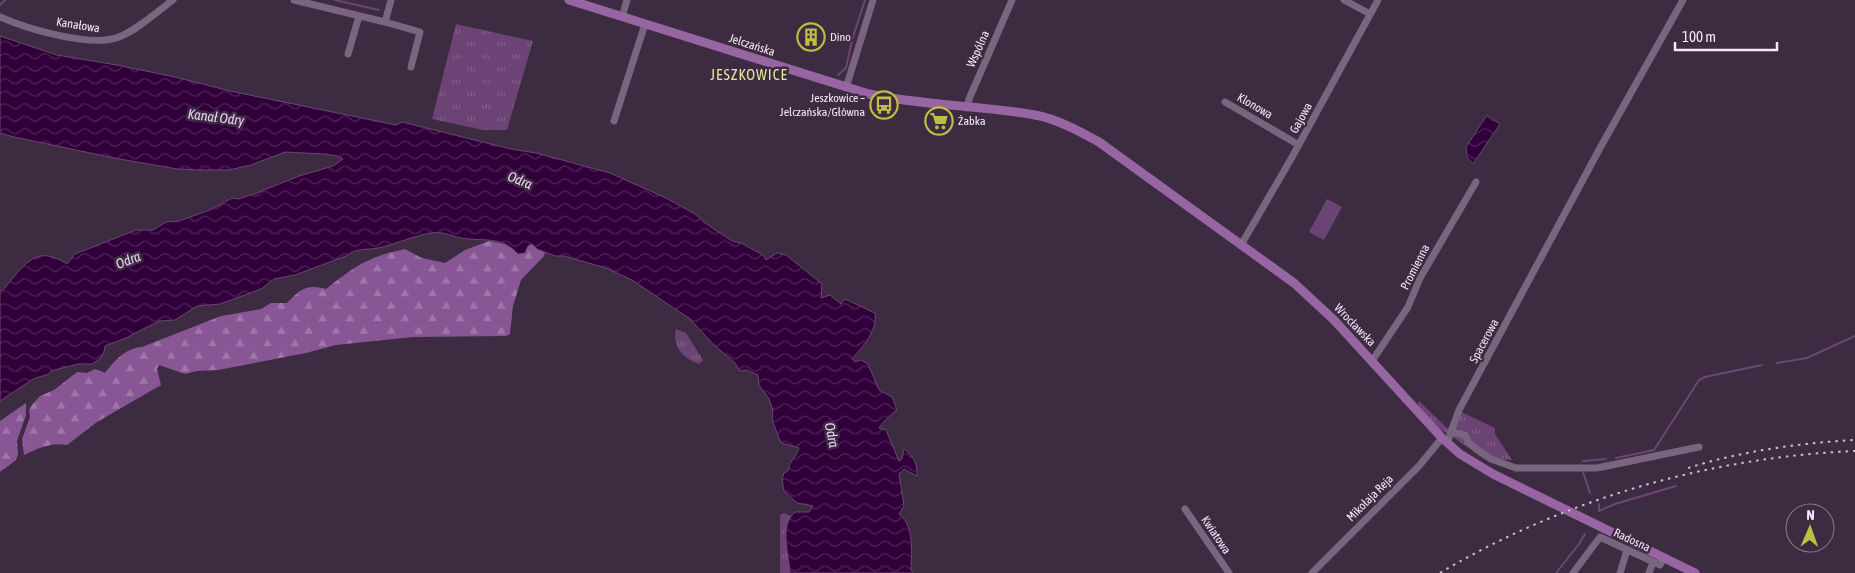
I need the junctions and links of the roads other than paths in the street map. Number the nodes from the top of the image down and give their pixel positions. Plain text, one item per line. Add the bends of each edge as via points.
1 (173, 0) edge
2 (294, 0) edge
3 (391, 0) edge
4 (568, 0) edge
5 (627, 0) edge
6 (872, 0) edge
7 (1012, 0) edge
8 (1344, 0) edge
9 (1378, 0) edge
10 (1683, 0) edge
11 (1370, 14) junction
12 (359, 16) junction
13 (0, 17) edge
14 (622, 17) junction
15 (385, 22) junction
16 (645, 24) junction
17 (348, 54) dead end
18 (411, 66) dead end
19 (846, 88) junction
20 (1225, 102) dead end
21 (967, 108) junction
22 (989, 110) joint
23 (614, 121) dead end
24 (1299, 145) junction
25 (1476, 182) dead end
26 (1241, 245) junction
27 (1372, 361) junction
28 (1451, 432) junction
29 (1444, 440) junction
30 (1699, 447) dead end
31 (1185, 510) dead end
32 (1627, 550) junction
33 (1664, 558) junction
34 (1653, 562) junction
35 (1692, 572) edge
36 (1229, 573) edge
37 (1312, 573) edge
38 (1572, 573) edge
39 (1620, 573) edge
40 (1649, 573) edge

1 - 13 street, Kanałowa via 127,33 97,42 13,23
2 - 12 street
3 - 15 street
4 - 14 main road, Jelczańska
5 - 14 street
6 - 19 street
7 - 21 street, Wspólna
8 - 11 street
9 - 11 street, Gajowa
10 - 28 street, Spacerowa via 1600,148
11 - 24 street, Gajowa
12 - 15 street
12 - 17 street
14 - 16 main road, Jelczańska
15 - 18 street via 420,32
16 - 19 main road, Jelczańska
16 - 23 street
19 - 21 main road, Jelczańska via 912,102
20 - 24 street, Klonowa
21 - 22 main road, Jelczańska
22 - 26 main road, Wrocławska via 1037,115 1075,129
24 - 26 street, Gajowa
25 - 27 street, Promienna via 1420,278 1408,307
26 - 27 main road, Wrocławska via 1294,283
27 - 29 main road, Wrocławska
28 - 29 street, Spacerowa
28 - 30 street via 1465,435 1469,443 1491,459 1516,468 1597,468
29 - 33 main road, Wrocławska via 1494,474
29 - 37 street, Mikołaja Reja
31 - 36 street, Kwiatowa
32 - 34 street, Radosna
32 - 38 street, Radosna via 1600,538
32 - 39 street
33 - 34 street, Radosna via 1660,565
33 - 35 main road, Wrocławska
34 - 40 street

